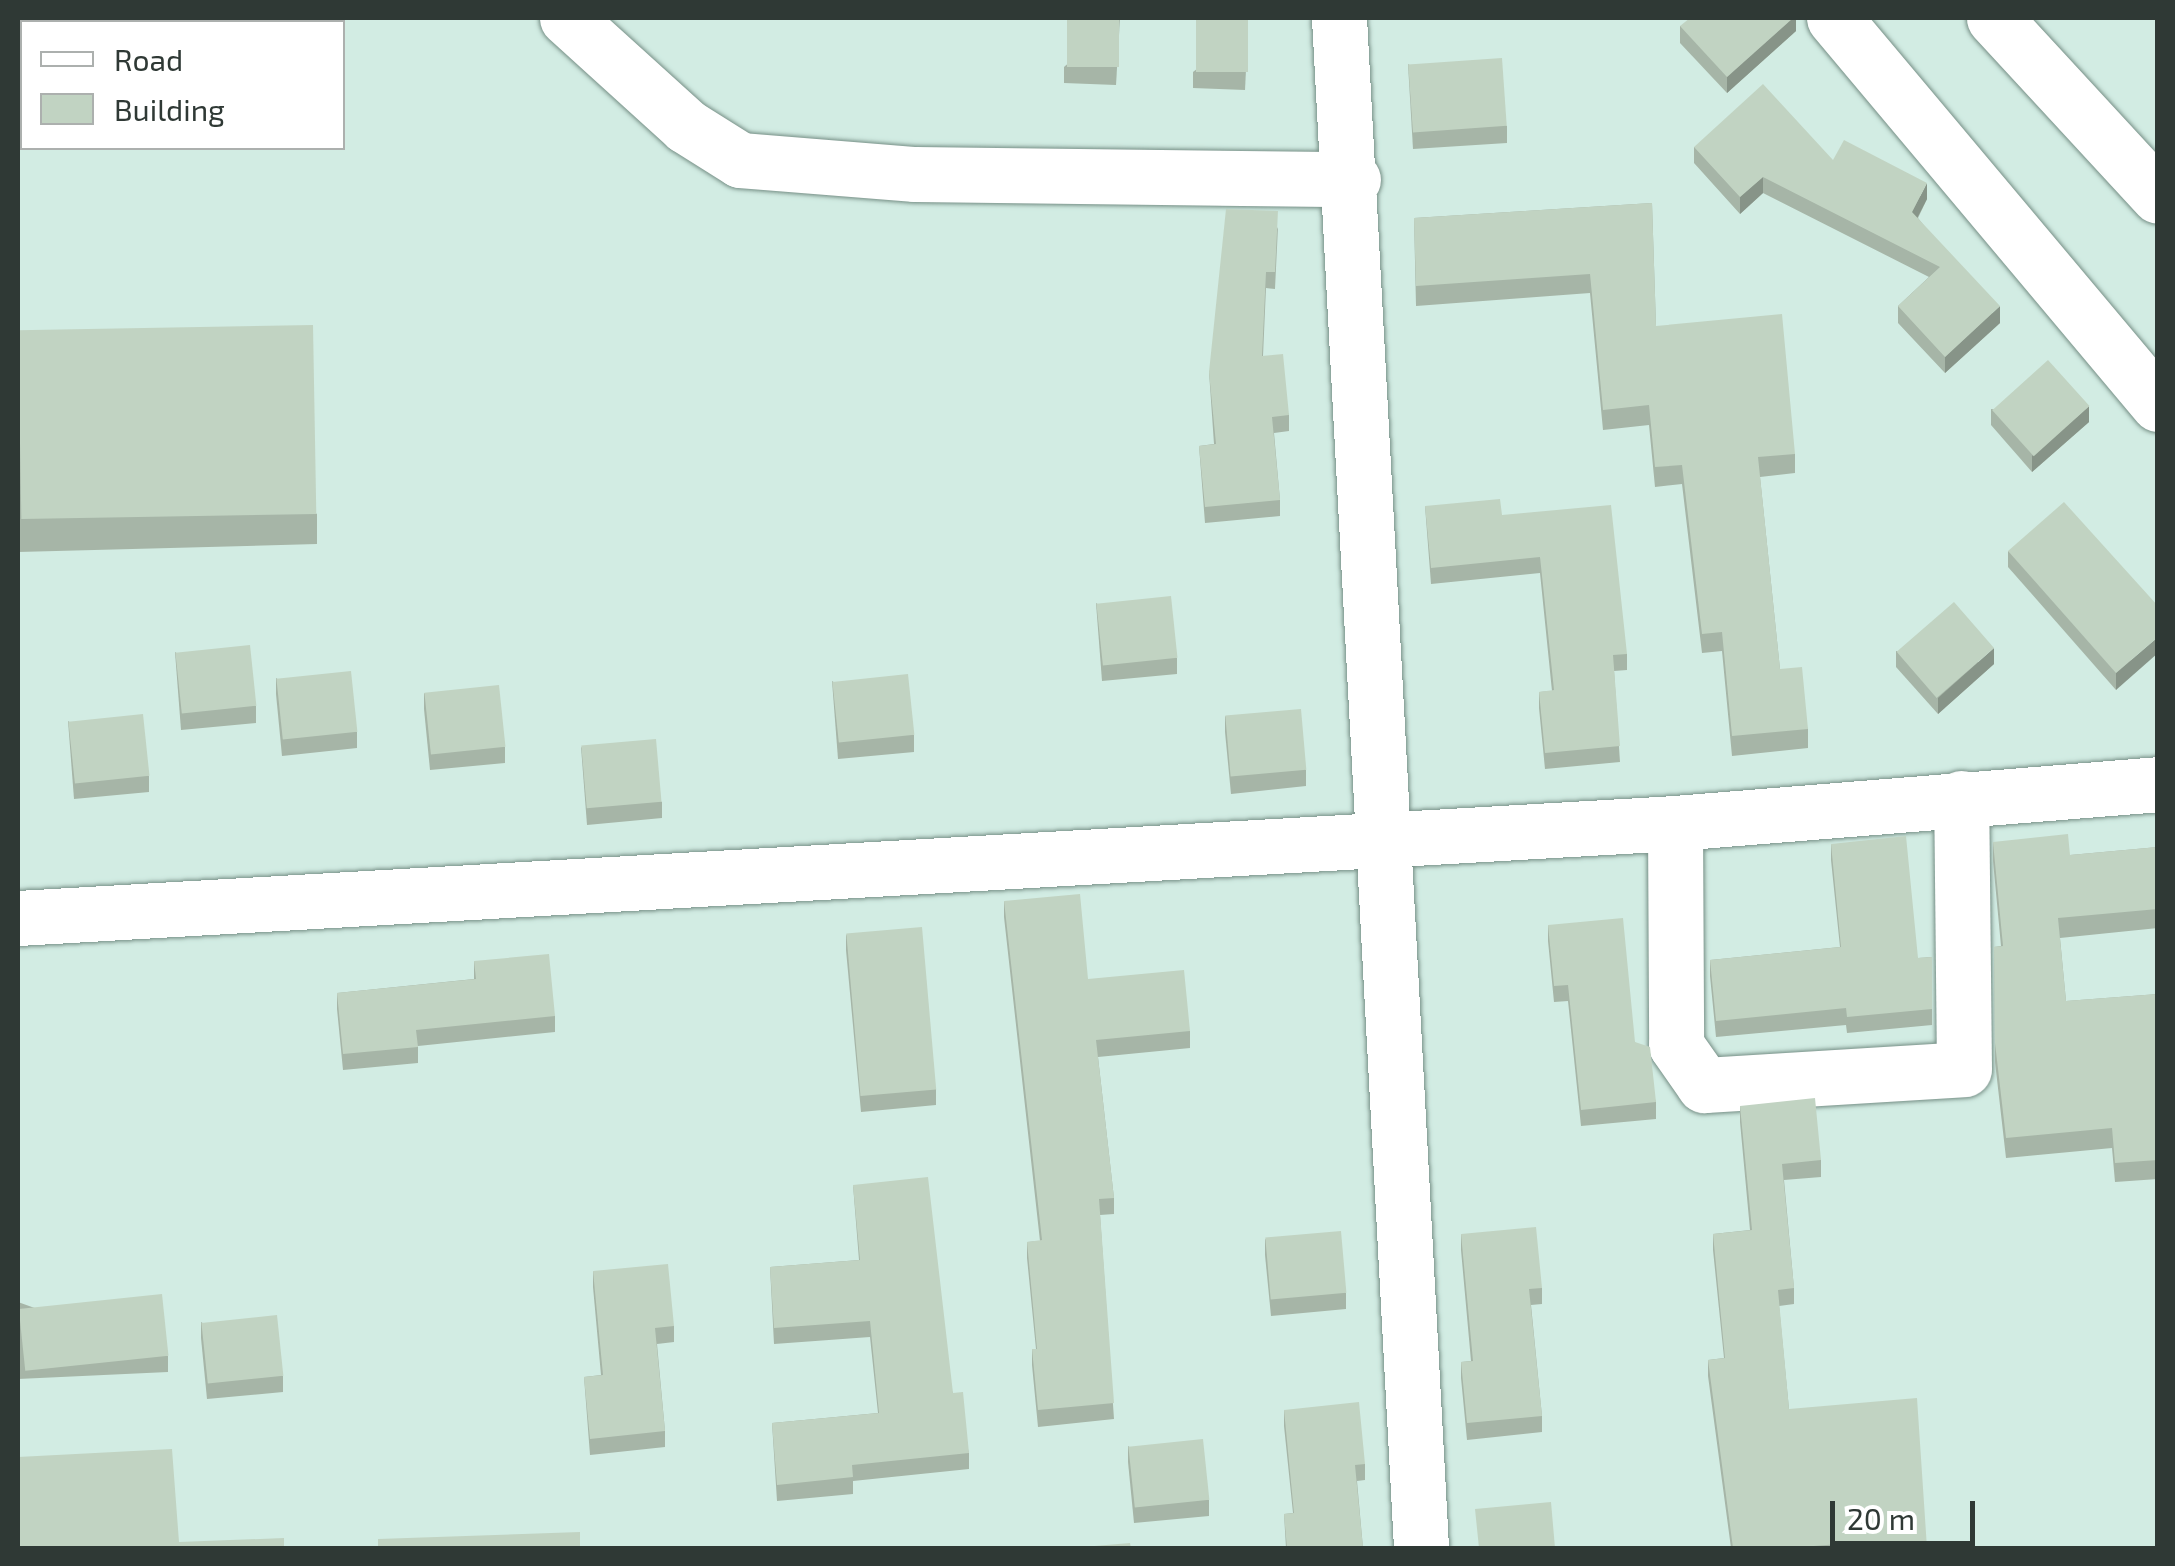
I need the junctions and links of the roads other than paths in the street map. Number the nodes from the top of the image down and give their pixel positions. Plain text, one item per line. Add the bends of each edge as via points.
1 (567, 18) edge
2 (1339, 18) edge
3 (1834, 18) edge
4 (1994, 18) edge
5 (1353, 179) junction
6 (2158, 196) edge
7 (2158, 404) edge
8 (2158, 784) edge
9 (1961, 798) junction
10 (1675, 822) junction
11 (1387, 837) junction
12 (18, 918) edge
13 (1421, 1548) edge

1 - 5 street via 686,126 740,160 915,174
2 - 5 street
3 - 7 street
4 - 6 street
5 - 11 street
8 - 9 street
9 - 10 street
9 - 10 street via 1964,1068 1704,1085 1676,1045
10 - 11 street
11 - 12 street
11 - 13 street

